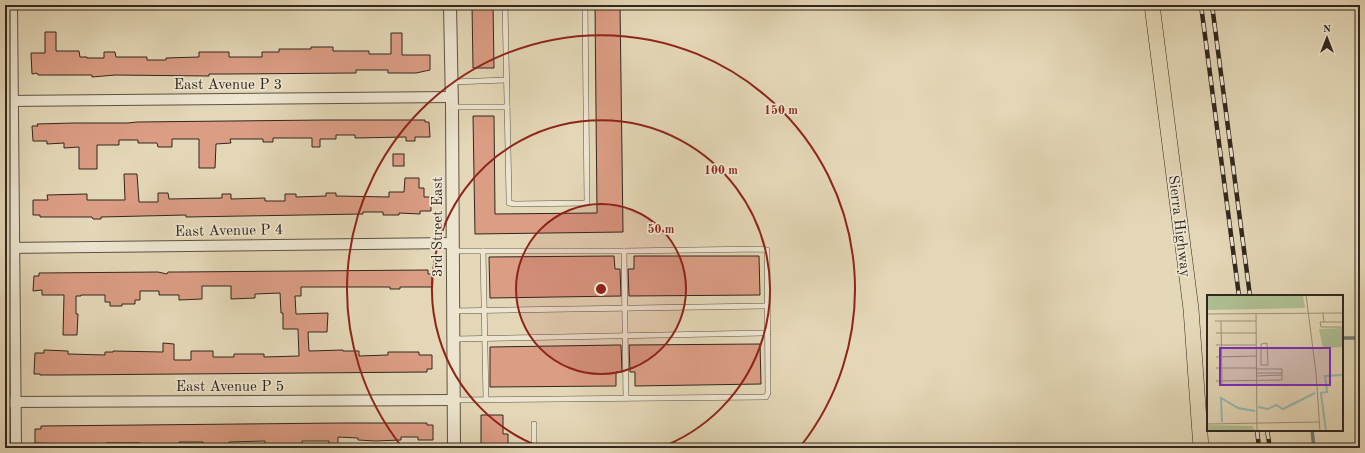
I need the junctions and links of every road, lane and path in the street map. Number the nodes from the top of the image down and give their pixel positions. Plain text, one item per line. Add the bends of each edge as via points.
1 (12, 5) edge
2 (450, 5) edge
3 (505, 5) edge
4 (585, 5) edge
5 (1152, 5) edge
6 (506, 80) junction
7 (452, 82) junction
8 (9, 101) edge
9 (452, 102) junction
10 (507, 107) junction
11 (453, 247) junction
12 (10, 248) edge
13 (483, 251) junction
14 (624, 251) junction
15 (767, 306) junction
16 (624, 309) junction
17 (453, 311) junction
18 (485, 311) junction
19 (768, 333) junction
20 (625, 335) junction
21 (454, 339) junction
22 (485, 339) junction
23 (626, 398) junction
24 (486, 399) junction
25 (454, 400) junction
26 (10, 402) edge
27 (534, 424) dead end
28 (16, 448) edge
29 (454, 448) edge
30 (534, 448) edge
31 (1201, 448) edge

1 - 8 street
2 - 7 street, 3rd Street East
3 - 6 lane
4 - 10 lane via 586,203 509,203
5 - 31 main road, Sierra Highway via 1191,309
6 - 7 lane
6 - 10 lane
7 - 9 street, 3rd Street East
8 - 9 street, East Avenue P 3
8 - 12 street
9 - 10 lane
9 - 11 street, 3rd Street East
11 - 12 street, East Avenue P 4
11 - 13 lane
11 - 17 street, 3rd Street East
12 - 26 street
13 - 14 lane
13 - 18 lane
14 - 15 lane via 767,250
14 - 16 lane
15 - 16 lane
15 - 19 lane
16 - 18 lane
16 - 20 lane
17 - 18 lane
17 - 21 street, 3rd Street East
18 - 22 lane
19 - 20 lane
19 - 23 lane via 766,397
20 - 22 lane
20 - 23 lane
21 - 22 lane
21 - 25 street, 3rd Street East
22 - 24 lane
23 - 24 lane
24 - 25 lane
25 - 26 street, East Avenue P 5
25 - 29 street, 3rd Street East
26 - 28 street
27 - 30 lane

